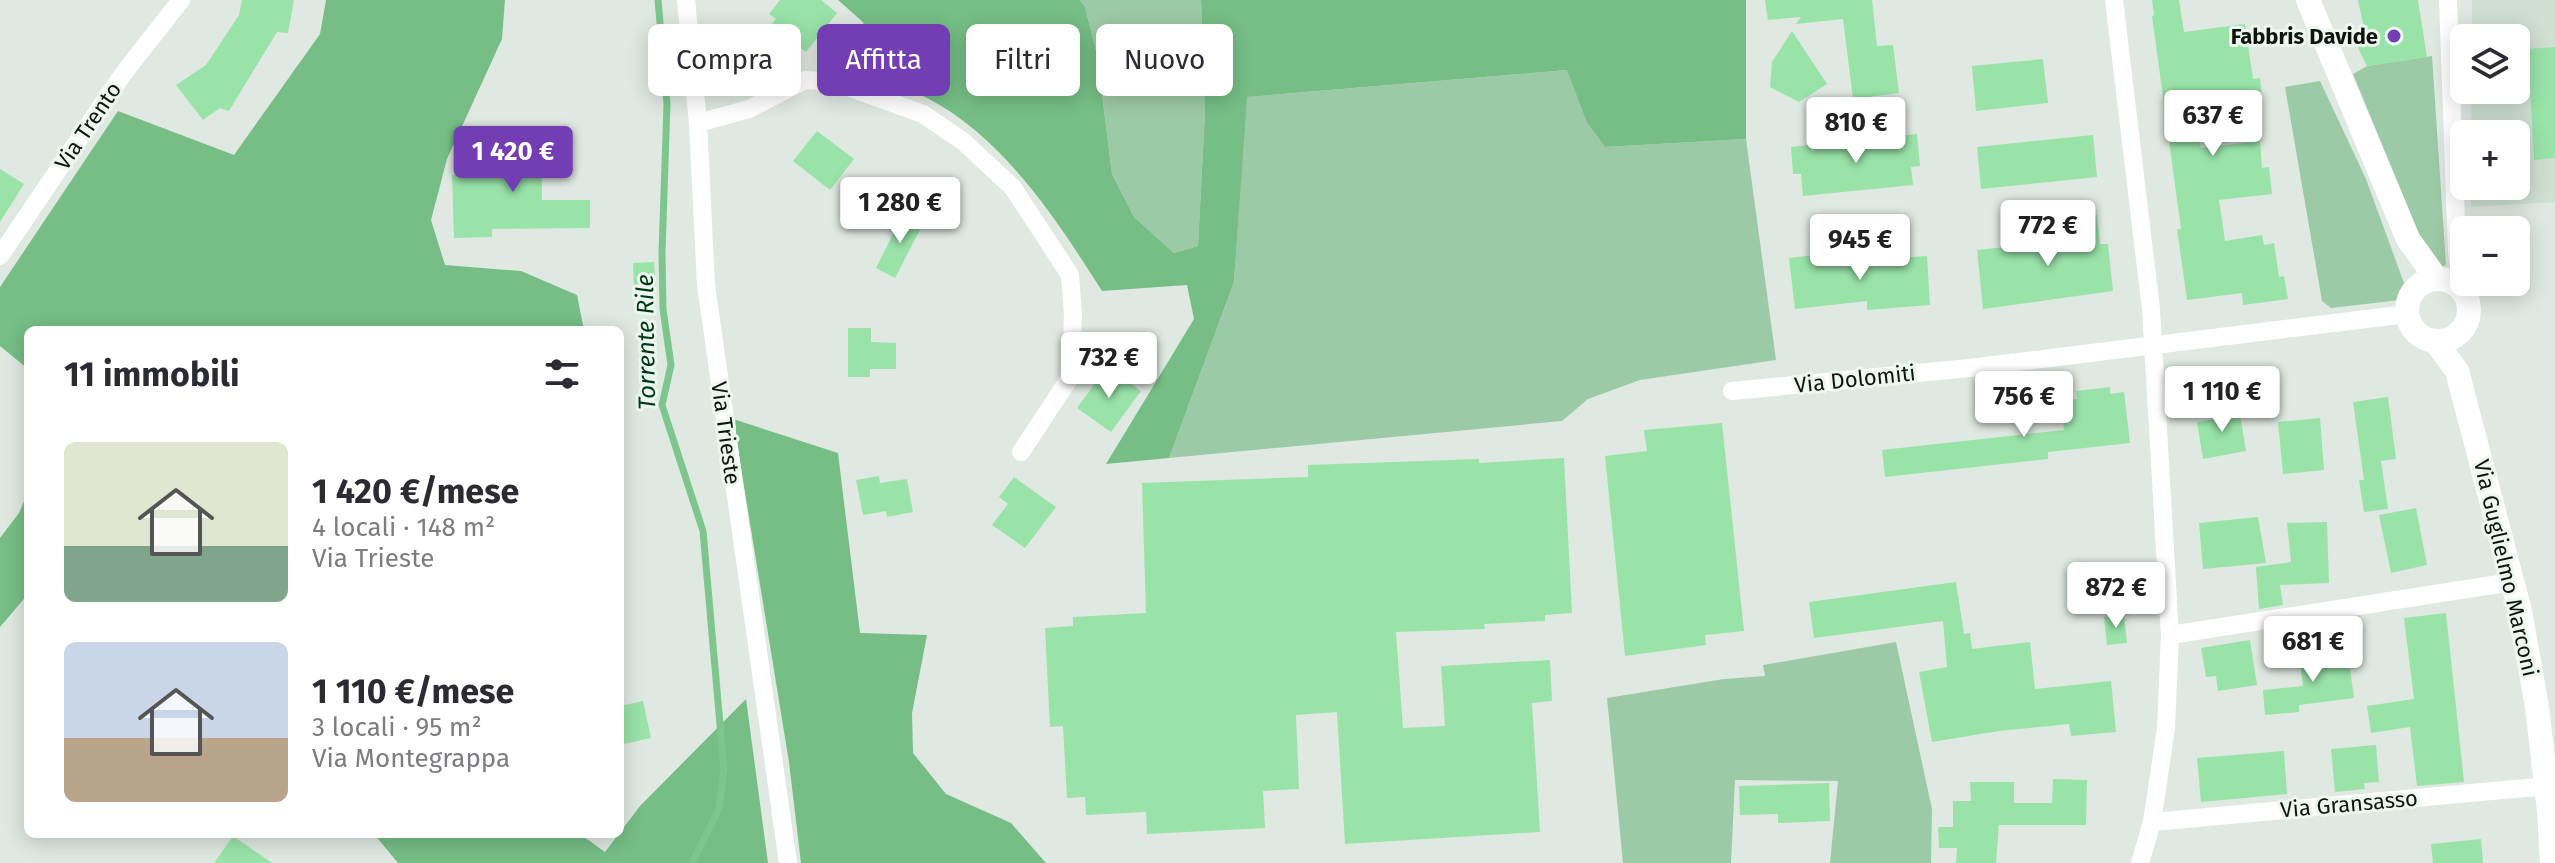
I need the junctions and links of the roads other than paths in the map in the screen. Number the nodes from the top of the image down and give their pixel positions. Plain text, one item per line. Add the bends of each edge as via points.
1 (181, 0) edge
2 (686, 0) edge
3 (2114, 0) edge
4 (2308, 0) edge
5 (2448, 0) edge
6 (698, 123) junction
7 (2408, 239) junction
8 (0, 256) edge
9 (2447, 282) junction
10 (2408, 304) junction
11 (2460, 331) junction
12 (2435, 341) junction
13 (2154, 345) junction
14 (2457, 371) junction
15 (1732, 391) dead end
16 (1021, 452) dead end
17 (2512, 582) junction
18 (2170, 635) junction
19 (2547, 786) junction
20 (2152, 822) junction
21 (788, 863) edge
22 (2140, 863) edge
23 (2552, 863) edge

1 - 8 street, Via Trento via 123,74
2 - 6 street, Via Trieste
3 - 13 street
4 - 7 street
5 - 9 street via 2457,251
6 - 16 street via 749,109 805,80 834,82 923,114 964,142 1013,188 1070,275 1073,314 1071,376
6 - 21 street, Via Trieste via 706,285
7 - 9 street
7 - 10 street
9 - 10 street via 2426,280
9 - 11 street via 2470,309
10 - 12 street via 2416,333
10 - 13 street, Via Dolomiti
11 - 12 street
11 - 14 street, Via Guglielmo Marconi
12 - 14 street, Via Guglielmo Marconi
13 - 15 street, Via Dolomiti
13 - 18 street
14 - 17 street, Via Guglielmo Marconi
17 - 18 street
17 - 19 street, Via Guglielmo Marconi
18 - 20 street via 2166,728
19 - 20 street, Via Gransasso
19 - 23 street, Via Guglielmo Marconi
20 - 22 street

